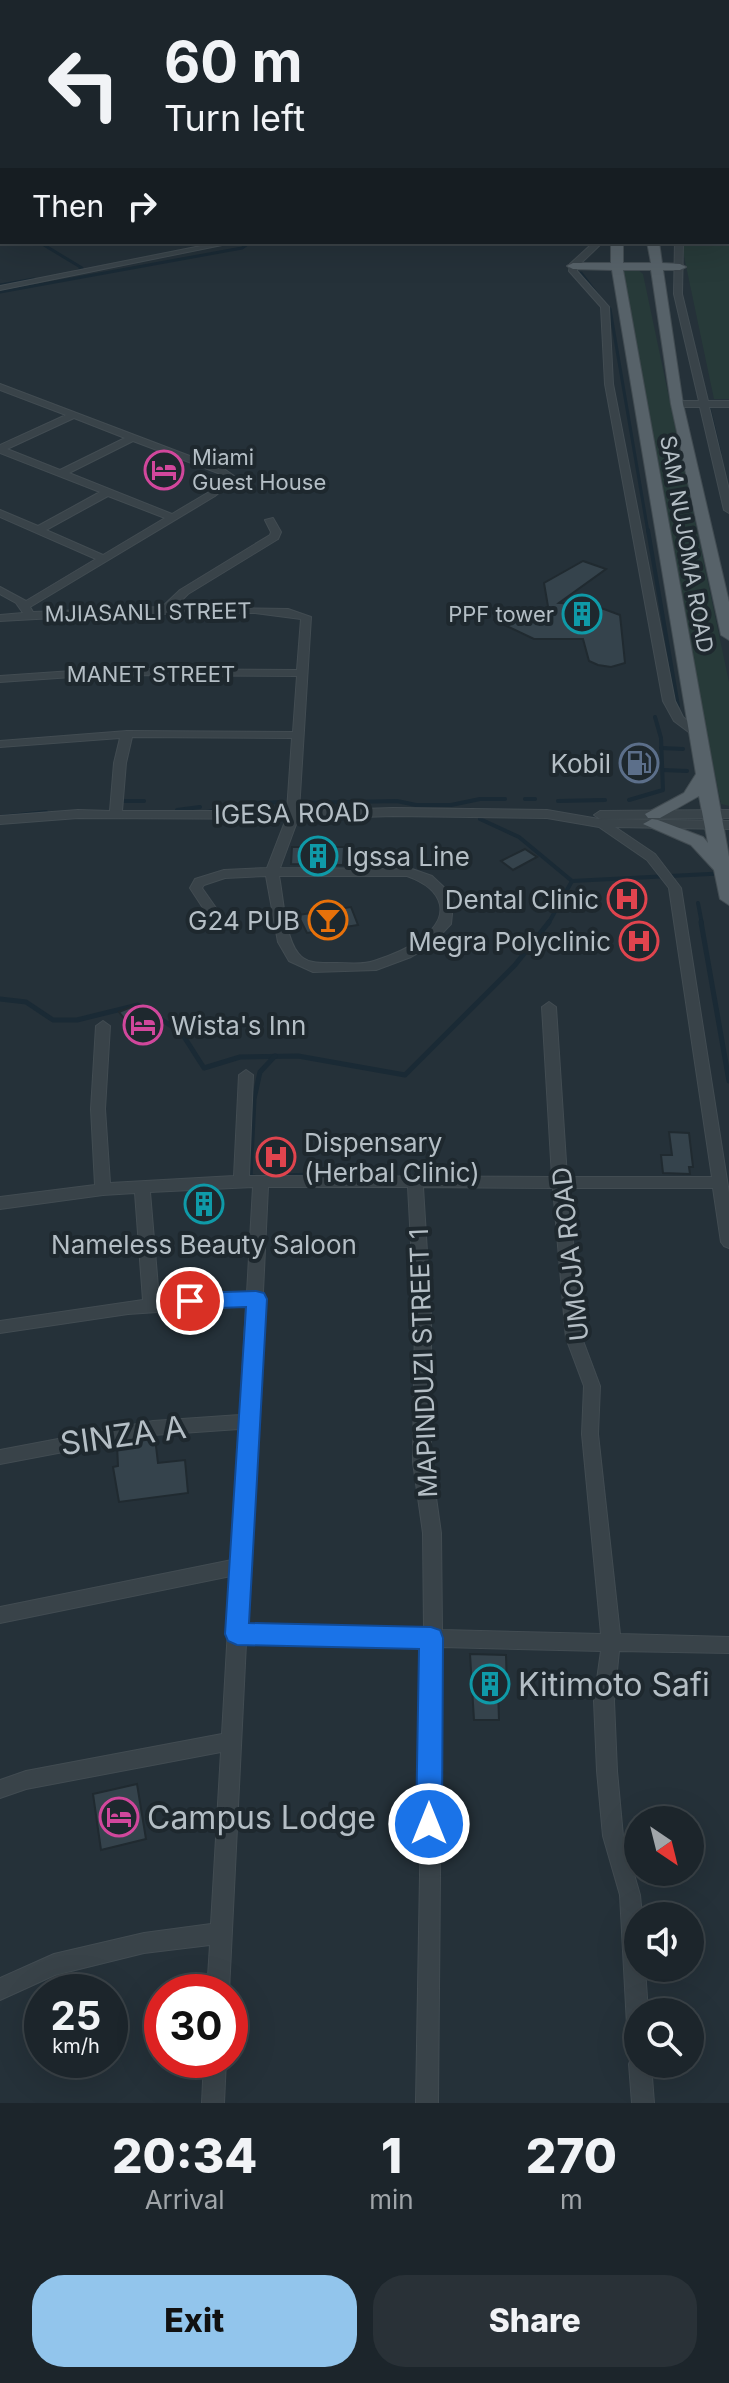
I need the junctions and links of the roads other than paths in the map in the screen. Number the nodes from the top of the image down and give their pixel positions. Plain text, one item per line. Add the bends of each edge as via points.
1 (223, 244) edge
2 (597, 244) edge
3 (617, 244) edge
4 (653, 244) edge
5 (679, 244) edge
6 (573, 266) junction
7 (654, 266) junction
8 (617, 267) junction
9 (680, 267) junction
10 (0, 288) edge
11 (0, 387) edge
12 (704, 403) junction
13 (677, 404) junction
14 (729, 404) edge
15 (73, 415) junction
16 (133, 437) junction
17 (0, 449) edge
18 (60, 474) junction
19 (108, 492) junction
20 (729, 510) edge
21 (0, 513) edge
22 (172, 517) junction
23 (270, 520) dead end
24 (38, 530) junction
25 (103, 559) junction
26 (0, 590) edge
27 (27, 611) junction
28 (163, 612) junction
29 (0, 618) edge
30 (729, 635) edge
31 (303, 673) junction
32 (0, 679) edge
33 (127, 734) junction
34 (297, 735) junction
35 (698, 736) junction
36 (1, 740) edge
37 (705, 772) junction
38 (116, 813) junction
39 (729, 814) edge
40 (293, 815) junction
41 (584, 818) junction
42 (653, 819) junction
43 (0, 820) edge
44 (718, 822) edge
45 (599, 823) junction
46 (723, 869) junction
47 (272, 872) junction
48 (729, 899) edge
49 (210, 908) dead end
50 (549, 1007) dead end
51 (103, 1026) dead end
52 (246, 1075) dead end
53 (241, 1181) junction
54 (261, 1182) junction
55 (560, 1182) junction
56 (415, 1183) junction
57 (719, 1183) junction
58 (142, 1187) junction
59 (103, 1189) junction
60 (0, 1203) edge
61 (729, 1242) edge
62 (256, 1299) junction
63 (152, 1307) junction
64 (0, 1327) edge
65 (248, 1421) junction
66 (0, 1457) edge
67 (240, 1566) junction
68 (0, 1615) edge
69 (237, 1634) junction
70 (431, 1638) junction
71 (611, 1641) junction
72 (729, 1645) edge
73 (231, 1741) junction
74 (0, 1789) edge
75 (220, 1933) junction
76 (219, 1974) edge
77 (0, 1989) edge
78 (636, 1998) edge
79 (214, 2078) edge
80 (641, 2078) edge
81 (213, 2103) edge
82 (427, 2103) edge
83 (643, 2103) edge

1 - 10 street
2 - 6 street
3 - 8 main road, SAM NUJOMA ROAD
4 - 7 main road, SAM NUJOMA ROAD
5 - 9 street
6 - 8 main road
6 - 35 street via 605,307 609,384 669,701 678,719
7 - 8 main road
7 - 9 main road
7 - 13 main road, SAM NUJOMA ROAD
8 - 35 main road, SAM NUJOMA ROAD
9 - 12 street via 678,294
11 - 15 street
12 - 13 street
12 - 14 street
12 - 20 street
13 - 30 main road, SAM NUJOMA ROAD
15 - 16 street
15 - 17 street
16 - 18 street
16 - 22 street via 232,478
17 - 18 street
18 - 19 street
19 - 22 street
19 - 24 street
21 - 24 street
22 - 25 street
23 - 28 street via 274,537 184,592
24 - 25 street
25 - 27 street
26 - 27 street
27 - 28 street, MJIASANLI STREET
27 - 29 street, MJIASANLI STREET
28 - 31 street, MJIASANLI STREET via 297,612 307,622
31 - 32 street, MANET STREET via 91,673
31 - 34 street
33 - 34 street
33 - 36 street
33 - 38 street
34 - 40 street
35 - 37 main road, SAM NUJOMA ROAD
37 - 42 main road via 691,796
37 - 44 main road, SAM NUJOMA ROAD
38 - 40 street, IGESA ROAD
38 - 43 street, IGESA ROAD
39 - 44 street, IGESA ROAD
40 - 41 street, IGESA ROAD via 408,812
40 - 47 street
41 - 42 street, IGESA ROAD via 623,813
41 - 45 street, IGESA ROAD
42 - 44 street, IGESA ROAD
42 - 45 street, IGESA ROAD
42 - 46 main road via 697,841
44 - 46 main road, SAM NUJOMA ROAD
45 - 57 street via 651,857 675,888
46 - 48 main road, SAM NUJOMA ROAD
47 - 47 street via 408,872 436,885 447,914 436,934 406,954 371,967 313,968 294,958 285,942
47 - 49 street via 224,874 199,882 197,893
50 - 55 street, UMOJA ROAD
51 - 59 street via 98,1109
52 - 53 street
53 - 54 street
53 - 58 street
54 - 56 street
54 - 62 street
55 - 56 street
55 - 57 street
55 - 71 street, UMOJA ROAD via 574,1338 592,1386 590,1434
56 - 70 street, MAPINDUZI STREET 1 via 423,1317 422,1462 433,1546
57 - 61 street
58 - 59 street
58 - 63 street
59 - 60 street
62 - 63 street
62 - 65 street
63 - 64 street
65 - 66 street, SINZA A via 153,1428
65 - 67 street
67 - 68 street
67 - 69 street
69 - 70 street
69 - 73 street
70 - 71 street
70 - 82 street, MAPINDUZI STREET 1
71 - 72 street
71 - 78 street, UMOJA ROAD via 604,1701 607,1771 613,1836 630,1895
73 - 74 street
73 - 75 street
75 - 76 street
75 - 77 street via 144,1943 54,1965
79 - 81 street
80 - 83 street

